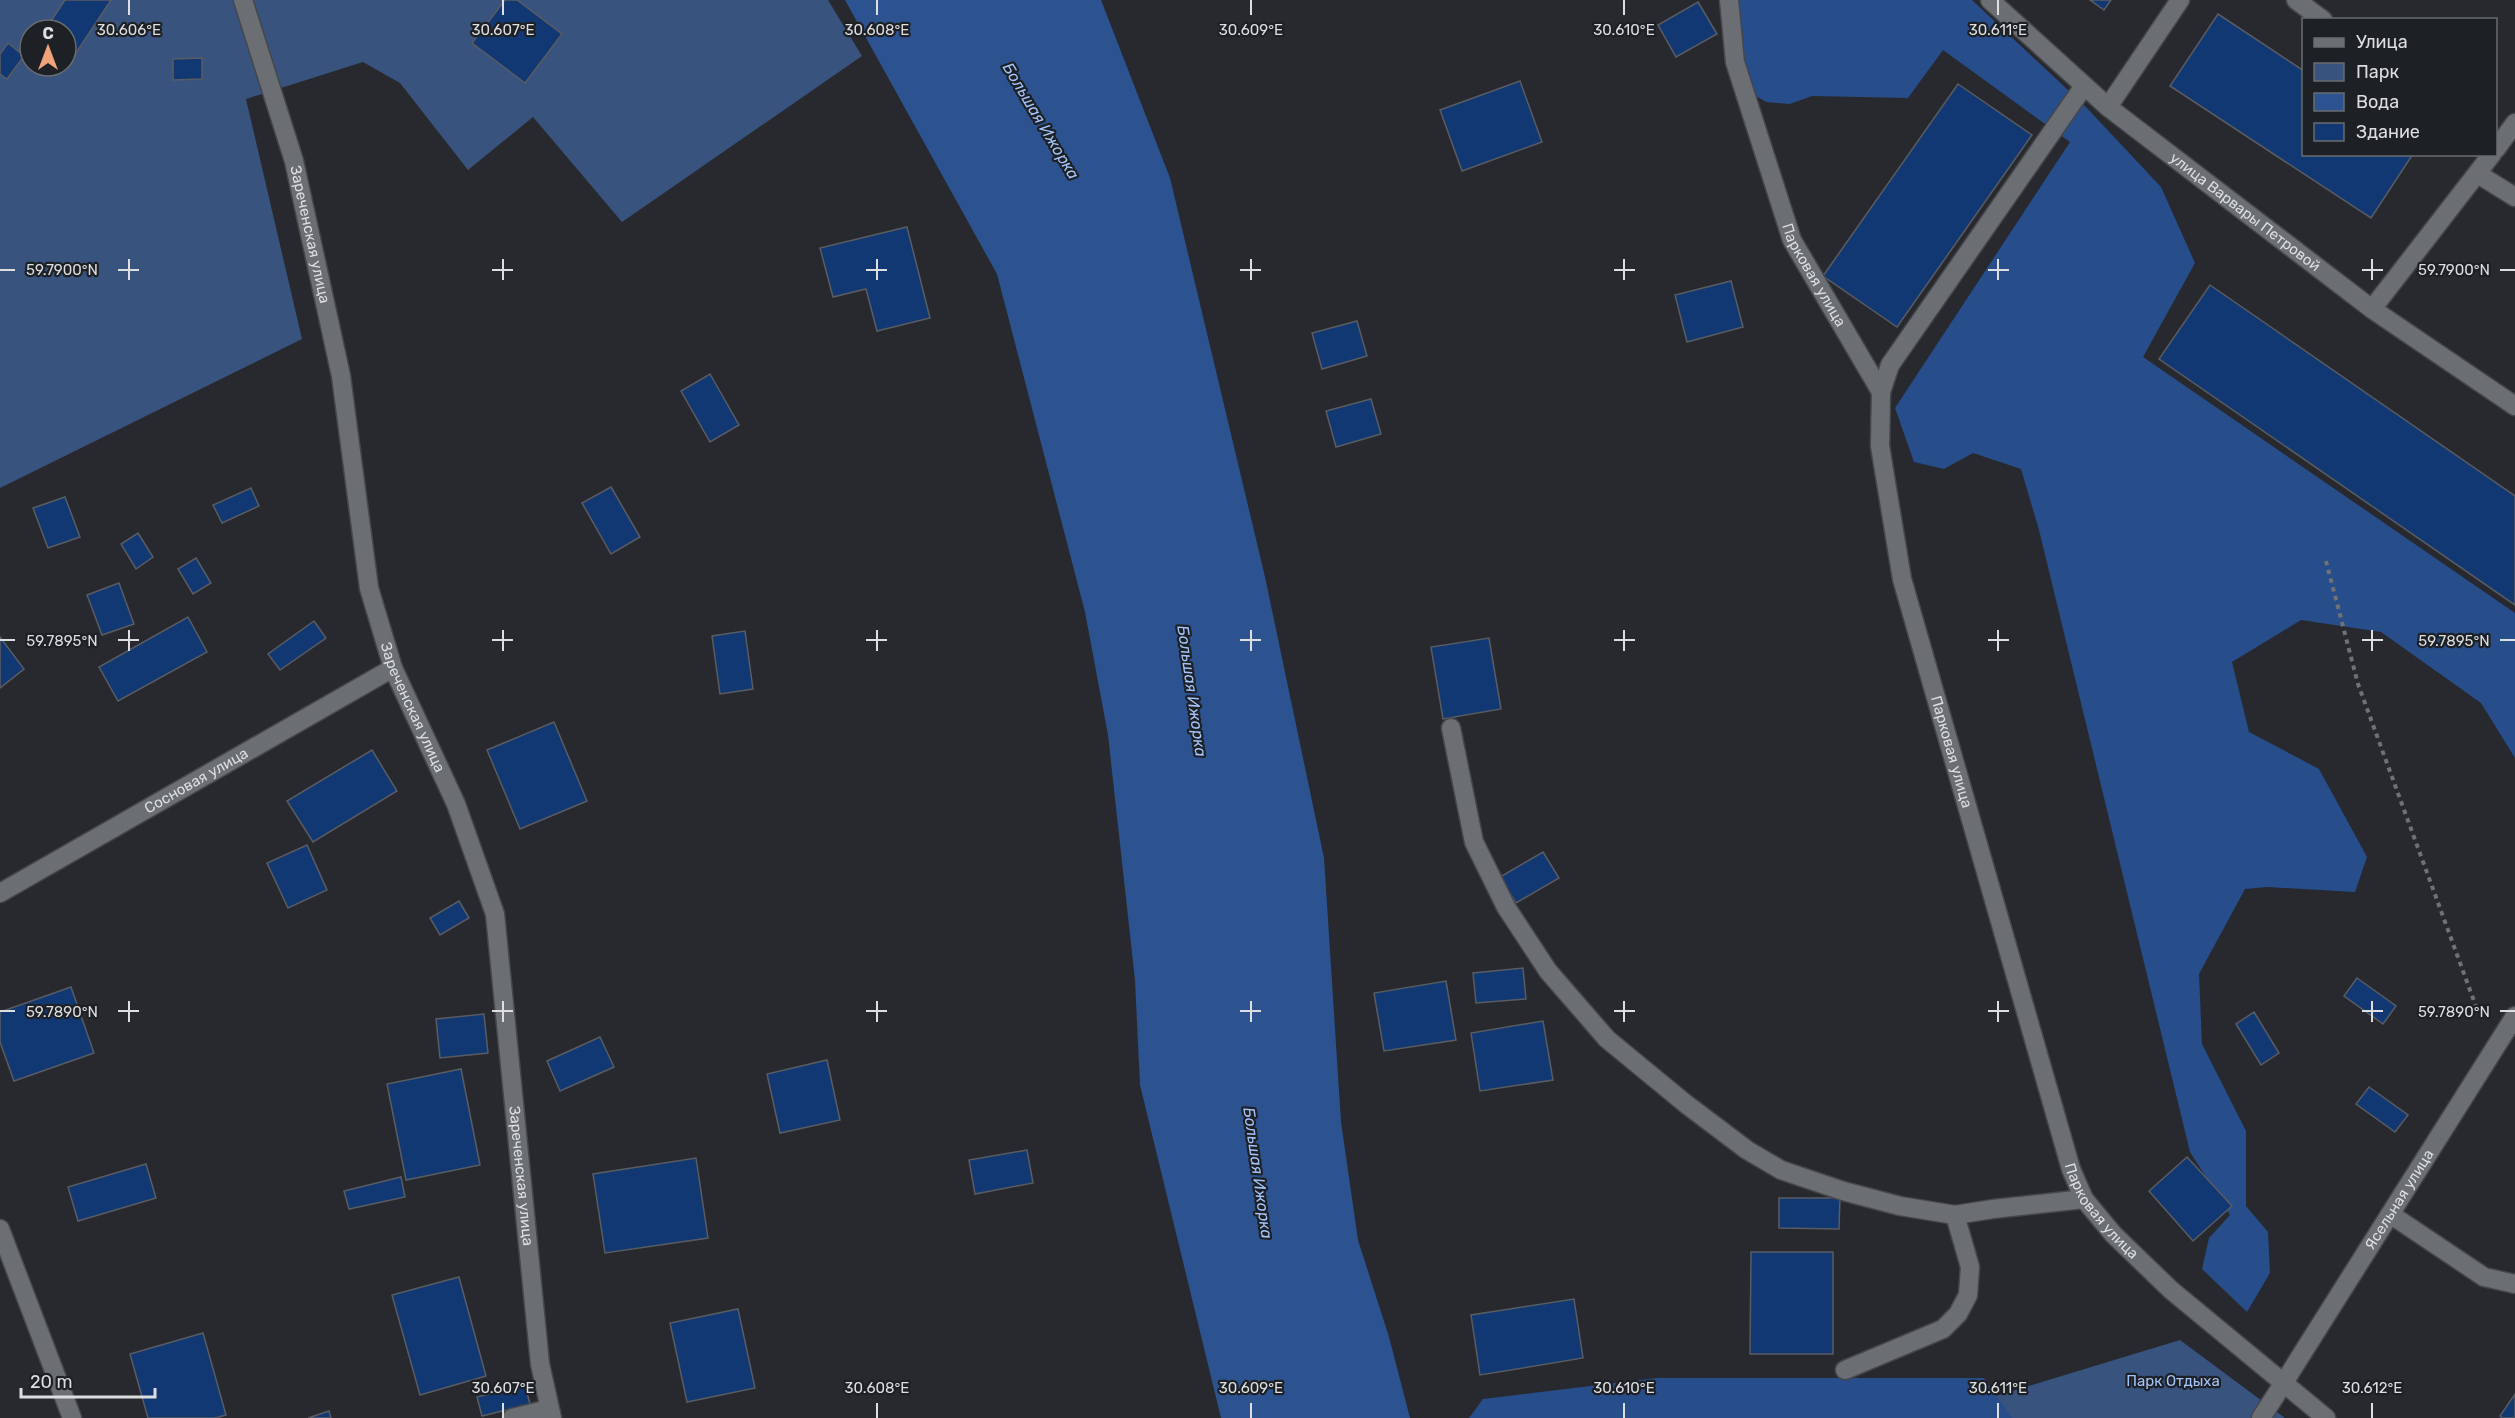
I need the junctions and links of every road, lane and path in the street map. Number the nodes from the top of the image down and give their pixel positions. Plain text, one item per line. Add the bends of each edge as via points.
1 (243, 0) edge
2 (1729, 0) edge
3 (1990, 0) edge
4 (2180, 0) edge
5 (2296, 0) edge
6 (2321, 18) edge
7 (2084, 86) junction
8 (2108, 107) junction
9 (2515, 123) edge
10 (2497, 146) edge
11 (2490, 156) edge
12 (2478, 174) junction
13 (2515, 197) edge
14 (2373, 309) junction
15 (1881, 392) junction
16 (2515, 406) edge
17 (2326, 561) dead end
18 (393, 668) junction
19 (1451, 728) dead end
20 (0, 893) edge
21 (2515, 1016) edge
22 (2492, 1049) junction
23 (2084, 1199) junction
24 (2390, 1214) junction
25 (1955, 1215) junction
26 (0, 1229) edge
27 (2515, 1284) edge
28 (1845, 1370) dead end
29 (2283, 1384) junction
30 (550, 1413) edge
31 (72, 1418) edge
32 (512, 1418) edge
33 (2261, 1418) edge
34 (2326, 1418) edge

1 - 18 street, Зареченская улица via 294,161 341,376 369,588
2 - 15 street, Парковая улица via 1736,62 1792,240
3 - 7 street, улица Варвары Петровой
4 - 8 street
5 - 6 street
7 - 8 street, улица Варвары Петровой
7 - 15 street via 1890,364
8 - 14 street, улица Варвары Петровой
9 - 10 street
11 - 12 street
12 - 13 street
12 - 14 street
14 - 16 street, улица Варвары Петровой
15 - 23 street, Парковая улица via 1880,446 1902,579 2071,1169
17 - 22 path via 2358,684
18 - 20 street, Сосновая улица
18 - 30 street, Зареченская улица via 456,804 495,914 540,1364
19 - 25 street via 1474,842 1506,908 1548,971 1607,1039 1747,1150 1781,1170 1900,1206
21 - 22 street, Ясельная улица
22 - 24 street, Ясельная улица
23 - 25 street
23 - 29 street, Парковая улица via 2113,1234 2171,1290
24 - 27 street via 2484,1277
24 - 29 street, Ясельная улица
25 - 28 street via 1970,1267 1968,1295 1958,1314 1942,1329
26 - 31 street
29 - 33 street, Ясельная улица
29 - 34 street, Парковая улица
30 - 32 street

